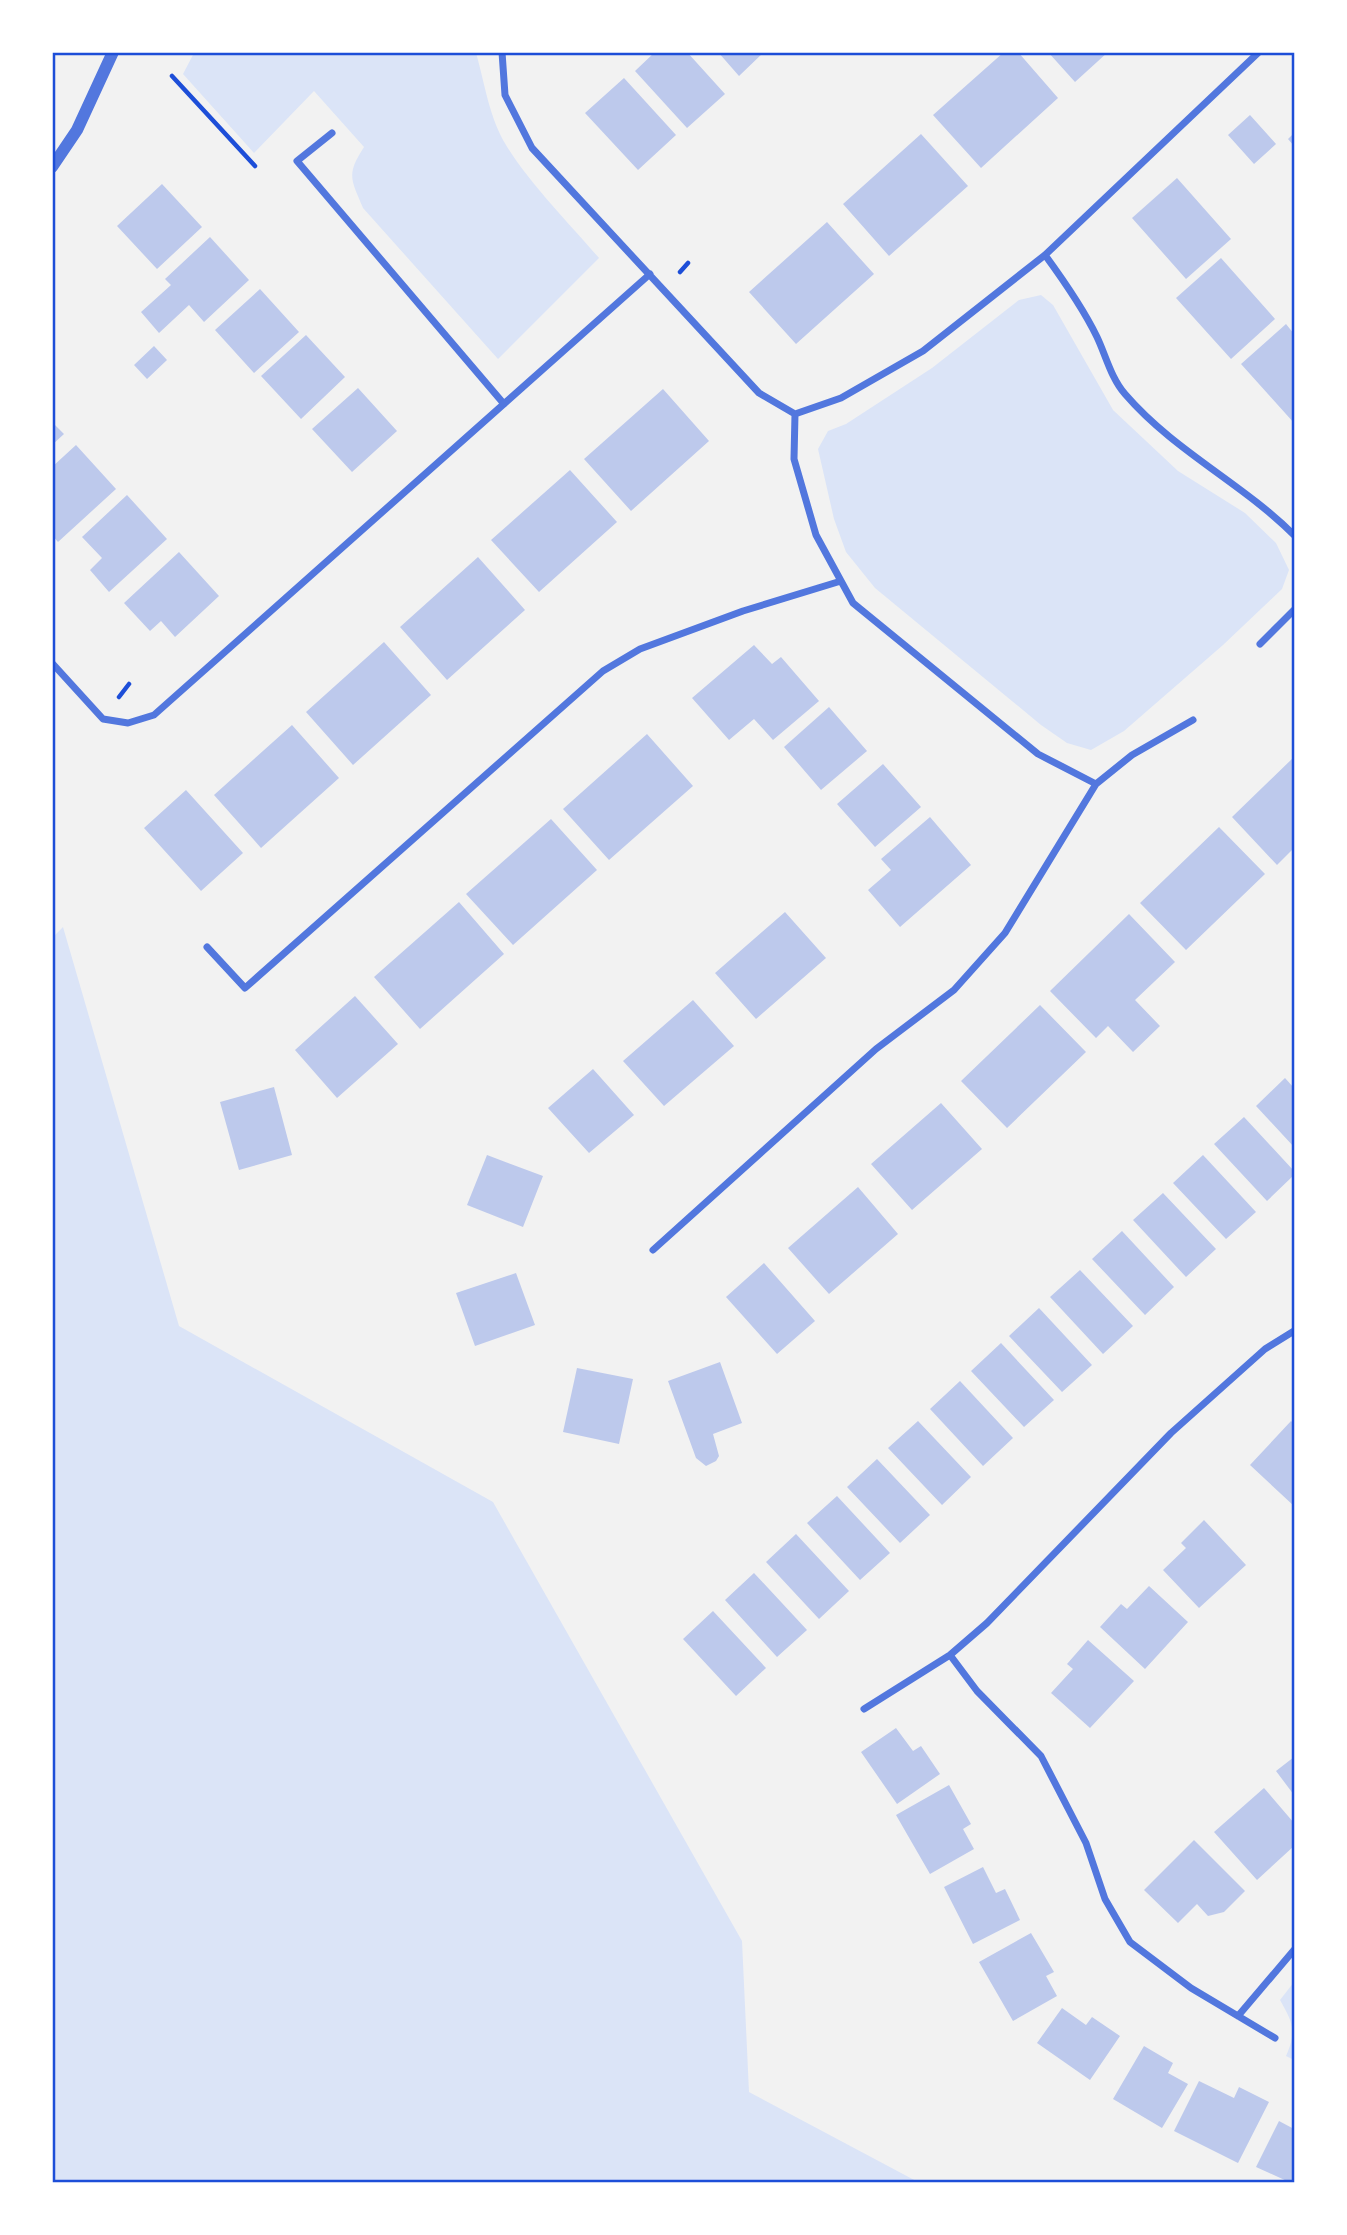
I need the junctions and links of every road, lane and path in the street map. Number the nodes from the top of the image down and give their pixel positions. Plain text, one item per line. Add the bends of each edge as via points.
1 (113, 52) edge
2 (502, 52) edge
3 (1259, 52) edge
4 (172, 76) dead end
5 (332, 133) dead end
6 (255, 166) dead end
7 (52, 167) edge
8 (1045, 255) junction
9 (688, 263) dead end
10 (680, 273) dead end
11 (650, 274) junction
12 (504, 404) junction
13 (795, 414) junction
14 (1294, 535) edge
15 (841, 582) junction
16 (1294, 610) edge
17 (1260, 644) dead end
18 (52, 663) edge
19 (1193, 720) dead end
20 (1096, 784) junction
21 (207, 947) dead end
22 (653, 1250) dead end
23 (1294, 1331) edge
24 (950, 1655) junction
25 (864, 1709) dead end
26 (1294, 1950) edge
27 (1238, 2016) junction
28 (1275, 2038) dead end

1 - 7 street via 77,130
2 - 11 street via 505,95 532,148
3 - 8 street
4 - 6 path
5 - 12 street via 297,161
8 - 13 street via 923,351 841,398
8 - 14 street via 1071,291 1123,392 1159,430 1269,509
9 - 10 path
11 - 12 street
11 - 13 street via 759,393
12 - 18 street via 154,715 128,723 103,719
13 - 15 street via 794,459 816,535
15 - 20 street via 853,603 1038,754
15 - 21 street via 640,649 603,671 245,988
16 - 17 street
19 - 20 street via 1132,755
20 - 22 street via 1005,933 954,990 876,1049
23 - 24 street via 1265,1349 1171,1433 987,1623
24 - 25 street
24 - 27 street via 1041,1756 1086,1843 1105,1899 1130,1942
26 - 27 street
27 - 28 street

